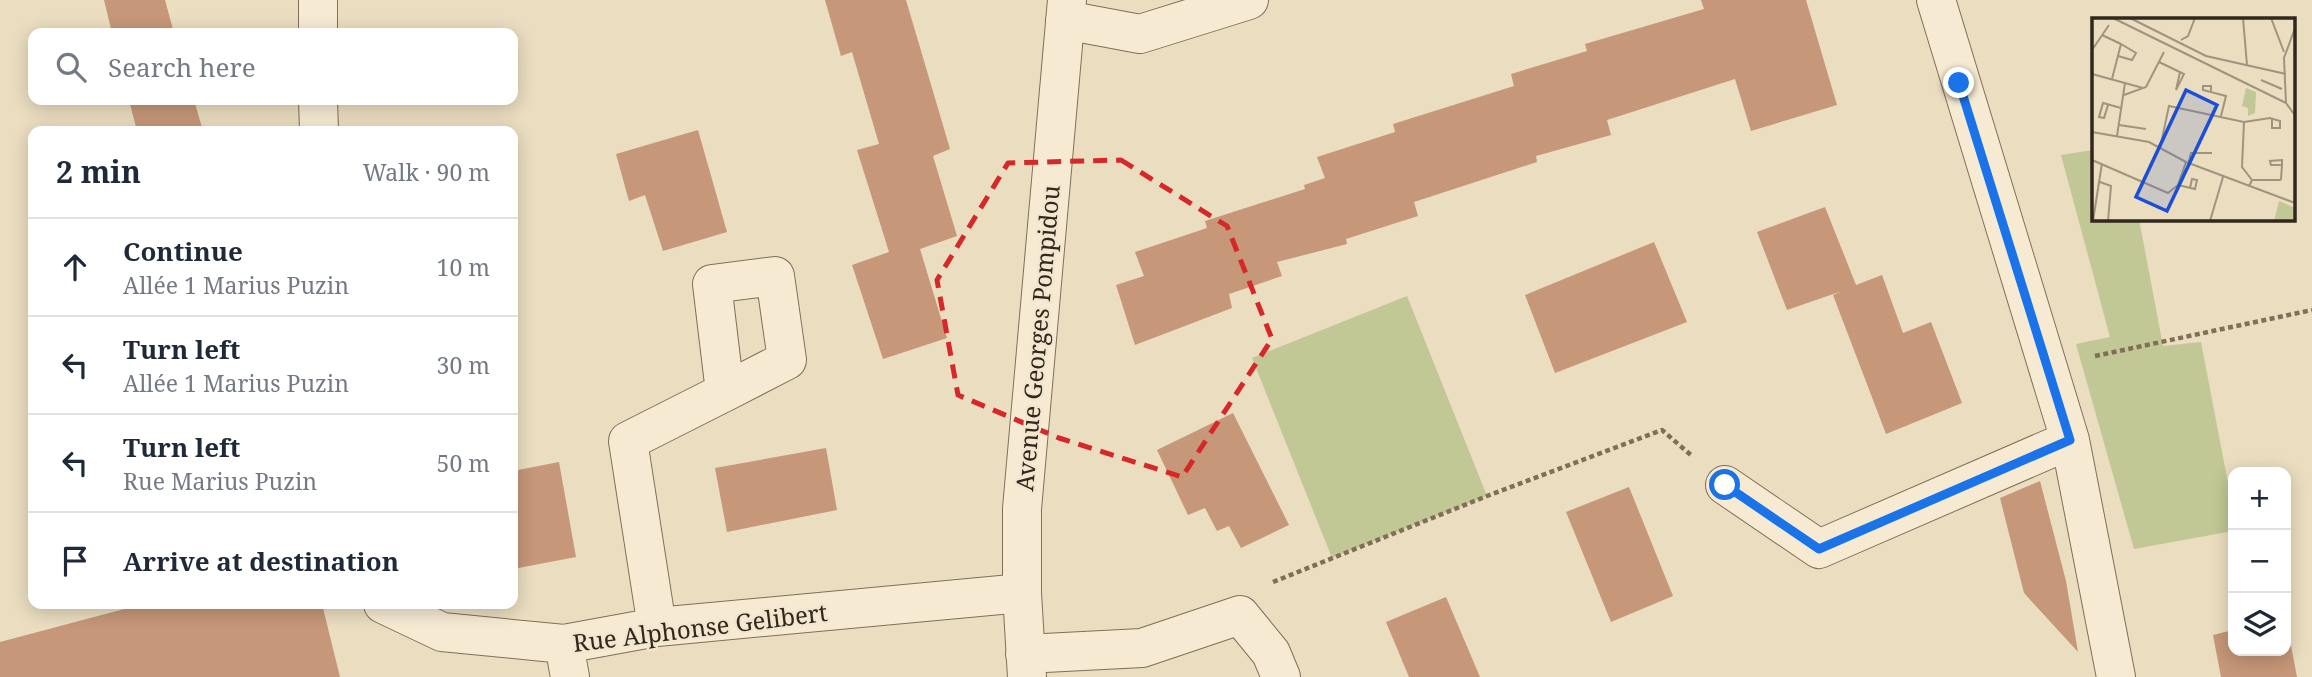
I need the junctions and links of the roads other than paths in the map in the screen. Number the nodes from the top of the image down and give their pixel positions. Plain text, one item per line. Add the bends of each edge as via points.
1 (318, 0) edge
2 (1249, 0) edge
3 (1936, 0) edge
4 (1066, 10) edge
5 (318, 28) edge
6 (318, 105) edge
7 (319, 126) edge
8 (725, 392) dead end
9 (2070, 440) junction
10 (1725, 485) road end
11 (1023, 593) junction
12 (394, 609) edge
13 (657, 627) junction
14 (567, 660) edge
15 (1026, 666) edge
16 (1282, 677) edge
17 (2116, 677) edge

1 - 5 street
2 - 4 street via 1140,34
3 - 9 street
4 - 11 street, Avenue Georges Pompidou via 1023,509
6 - 7 street
8 - 13 street via 628,441
9 - 10 street via 1819,549
9 - 17 street
11 - 13 street, Rue Alphonse Gelibert
11 - 15 street, Avenue Georges Pompidou
12 - 14 street, Rue Alphonse Gelibert via 442,632
13 - 14 street, Rue Alphonse Gelibert
15 - 16 street via 1142,648 1240,615 1271,653

